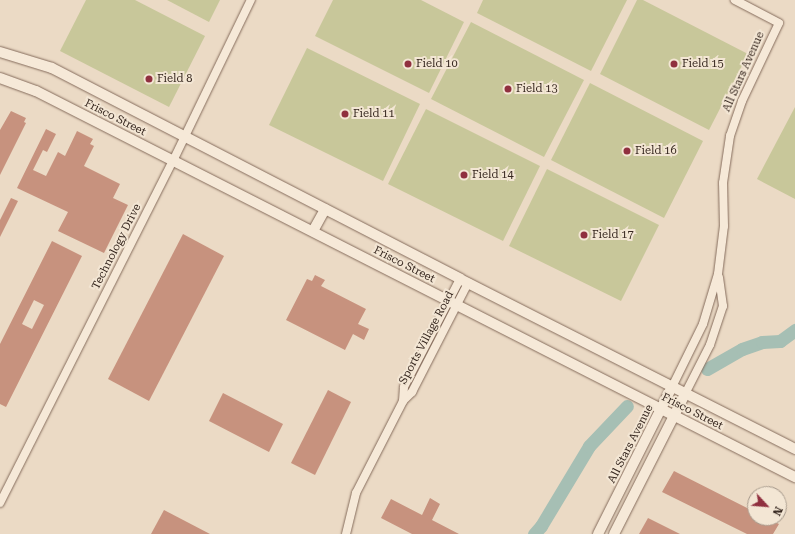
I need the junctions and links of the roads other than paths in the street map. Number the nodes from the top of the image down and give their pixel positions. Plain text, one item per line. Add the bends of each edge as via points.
1 (251, 0) edge
2 (735, 0) edge
3 (0, 52) edge
4 (0, 78) edge
5 (184, 138) junction
6 (173, 161) junction
7 (325, 209) junction
8 (313, 231) junction
9 (718, 274) junction
10 (464, 281) junction
11 (453, 303) junction
12 (672, 388) junction
13 (685, 394) junction
14 (662, 410) junction
15 (675, 417) junction
16 (795, 449) edge
17 (795, 477) edge
18 (0, 503) edge
19 (346, 534) edge
20 (598, 534) edge
21 (614, 534) edge

1 - 5 street, Technology Drive
2 - 9 street, All Stars Avenue via 779,23 742,101 730,136 722,183 724,226
3 - 5 street, Frisco Street via 52,68
4 - 6 street, Frisco Street via 36,91
5 - 6 street, Technology Drive
5 - 7 street, Frisco Street
6 - 8 street, Frisco Street
6 - 18 street, Technology Drive
7 - 8 street
7 - 10 street, Frisco Street
8 - 11 street, Frisco Street
9 - 12 street, All Stars Avenue via 703,324
9 - 13 street, All Stars Avenue via 724,306 710,345
10 - 11 street, Sports Village Road
10 - 12 street, Frisco Street
11 - 14 street, Frisco Street
11 - 19 street, Sports Village Road via 404,387 403,402 356,493
12 - 13 street, Frisco Street
12 - 14 street, All Stars Avenue
13 - 15 street, All Stars Avenue
13 - 16 street, Frisco Street
14 - 15 street, Frisco Street
14 - 20 street, All Stars Avenue
15 - 17 street, Frisco Street
15 - 21 street, All Stars Avenue

